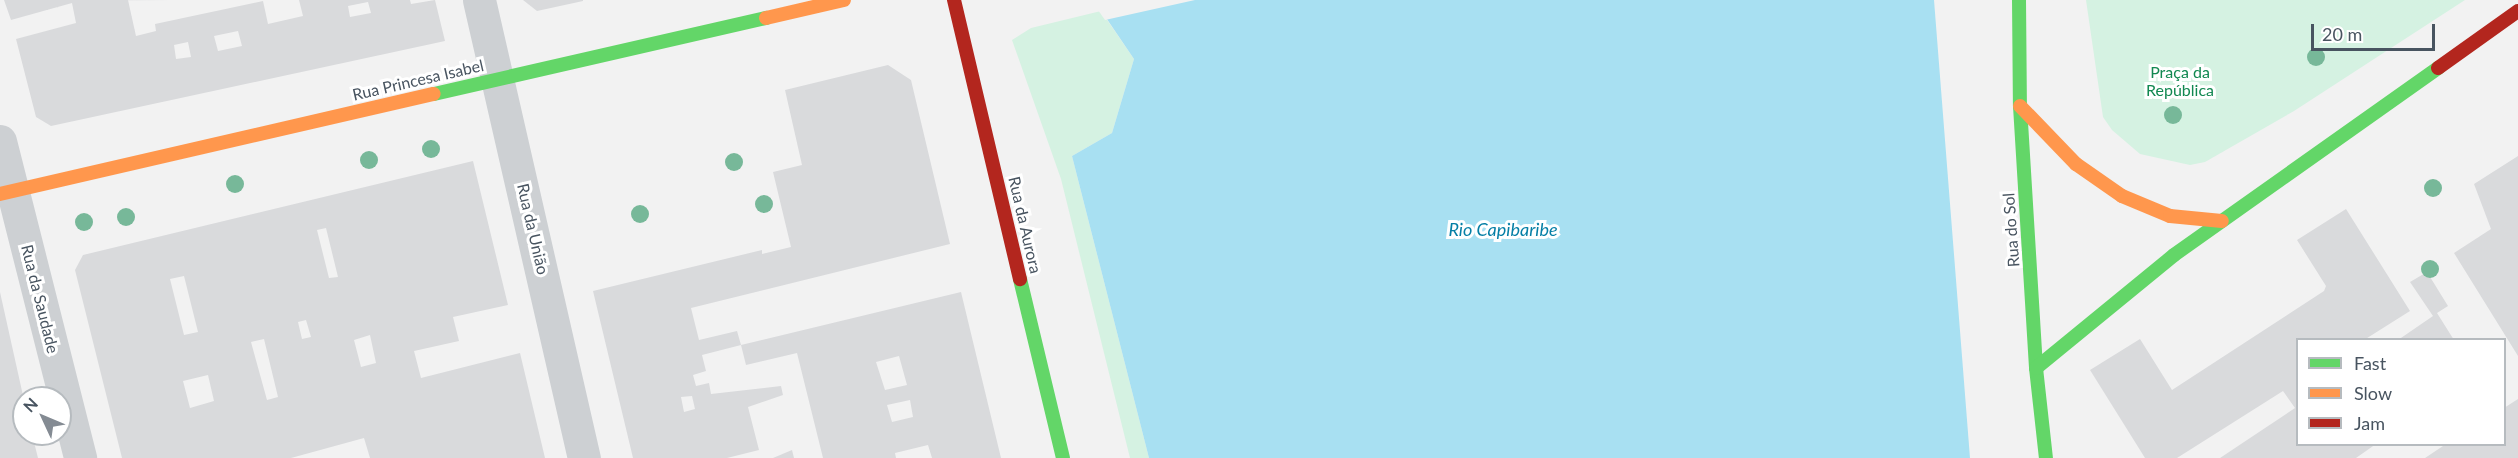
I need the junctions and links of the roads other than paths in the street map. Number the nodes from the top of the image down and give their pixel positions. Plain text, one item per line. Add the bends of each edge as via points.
1 (479, 0) edge
2 (844, 0) edge
3 (954, 0) edge
4 (2019, 0) edge
5 (2518, 11) edge
6 (499, 78) junction
7 (2019, 106) junction
8 (0, 141) edge
9 (7, 192) edge
10 (2222, 221) junction
11 (2036, 368) junction
12 (80, 458) edge
13 (584, 458) edge
14 (1063, 458) edge
15 (2046, 458) edge

1 - 6 street, Rua da União
2 - 6 main road, Rua Princesa Isabel
3 - 14 main road, Rua da Aurora
4 - 7 main road, Rua do Sol
5 - 10 main road
6 - 9 main road, Rua Princesa Isabel
6 - 13 street, Rua da União
7 - 10 main road via 2076,164 2122,196 2170,216
7 - 11 main road, Rua do Sol
8 - 9 street, Rua da Saudade
9 - 12 street, Rua da Saudade
10 - 11 main road via 2089,321
11 - 15 main road, Rua do Sol

